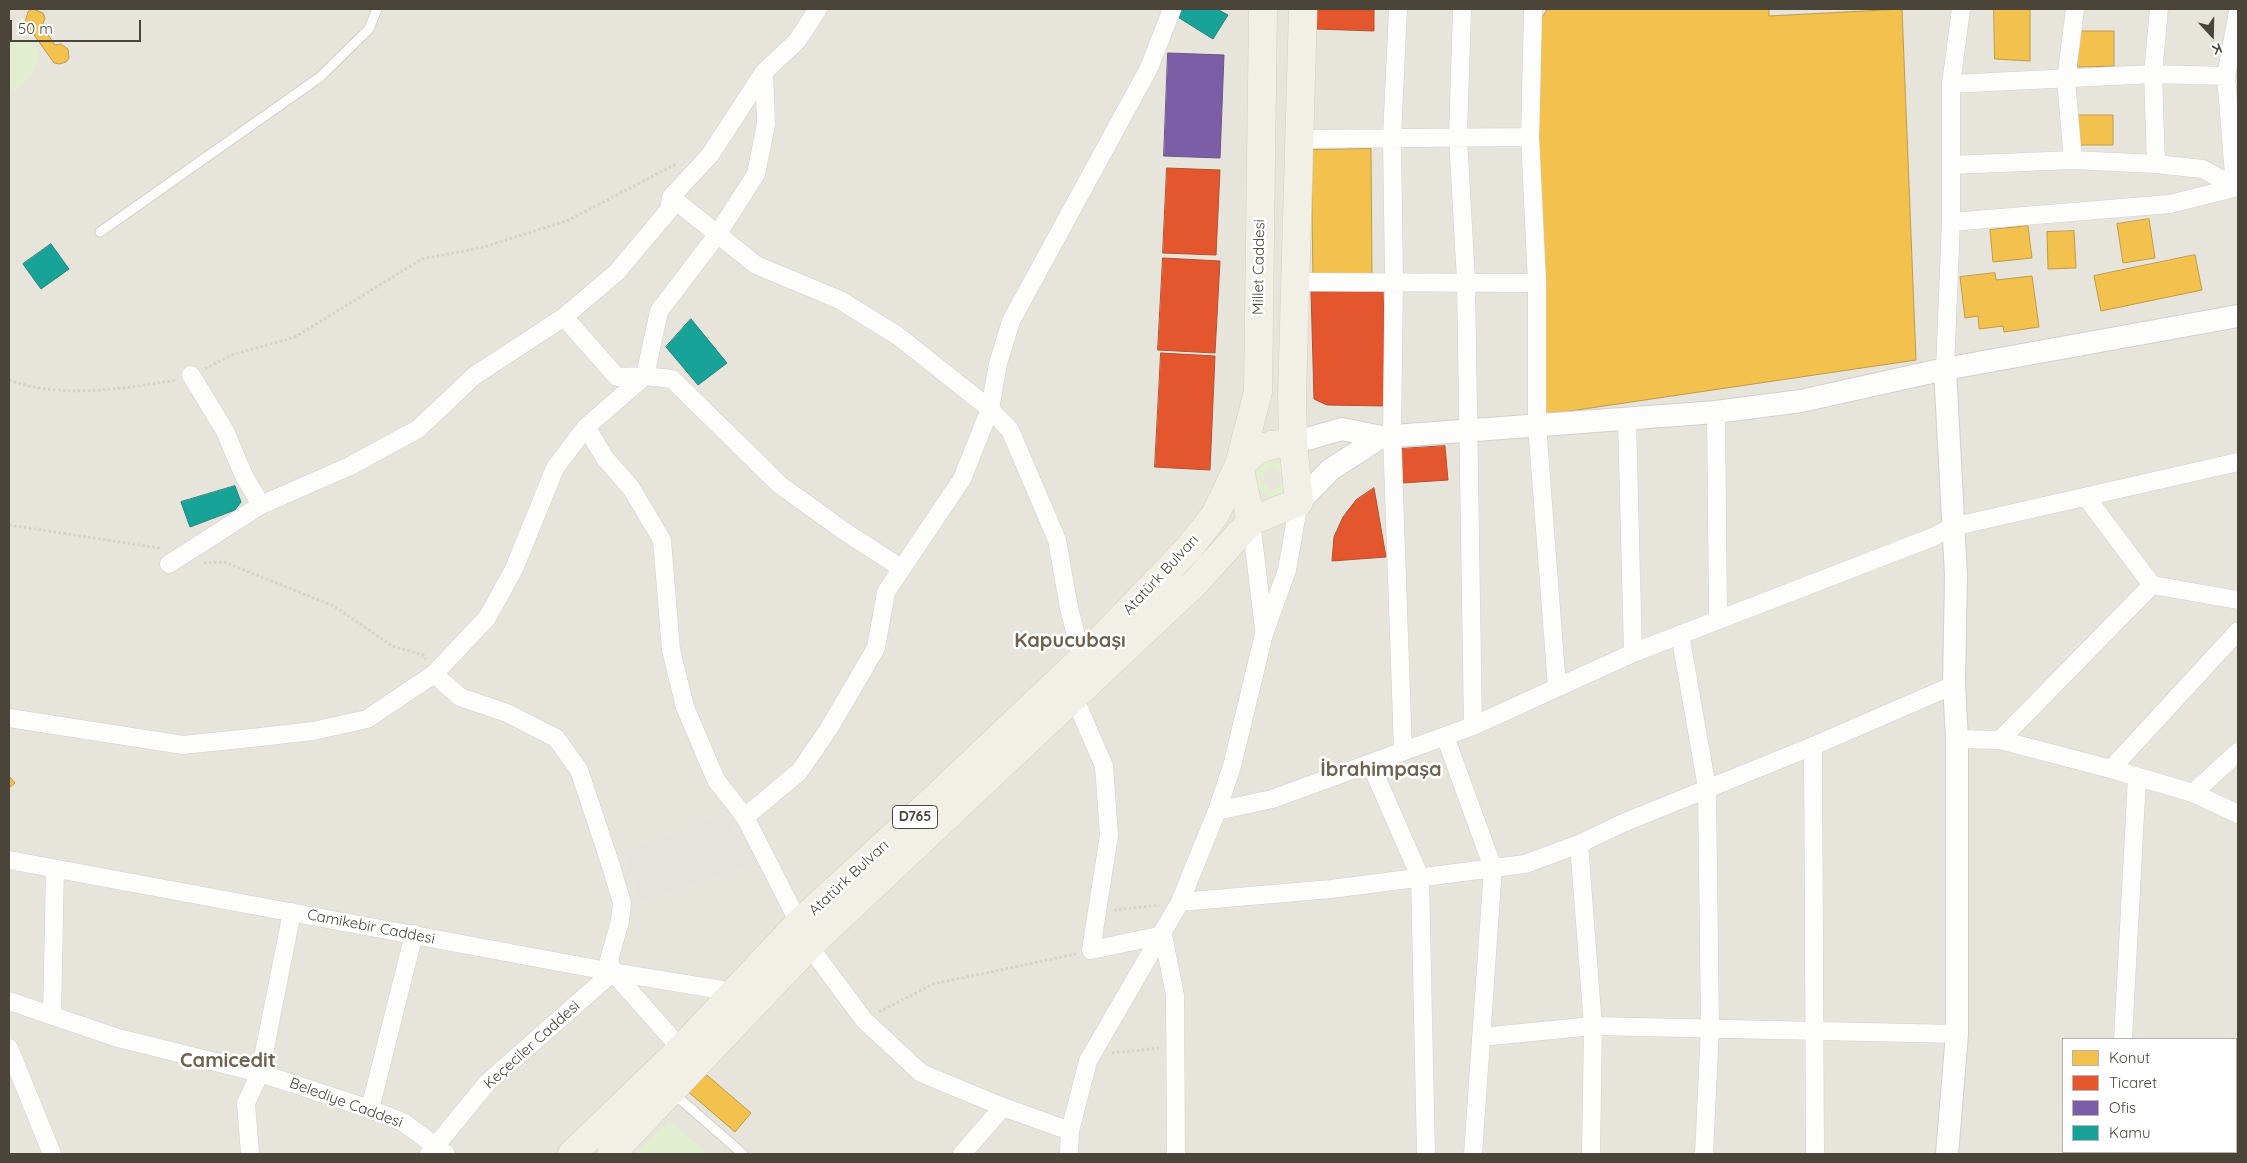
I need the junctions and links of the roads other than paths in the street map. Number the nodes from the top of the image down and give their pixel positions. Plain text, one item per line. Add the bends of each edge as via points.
1 (377, 9) edge
2 (818, 9) edge
3 (1172, 9) edge
4 (1263, 9) edge
5 (1303, 9) edge
6 (1398, 9) edge
7 (1462, 9) edge
8 (1533, 9) edge
9 (1961, 9) edge
10 (2075, 9) edge
11 (2159, 9) edge
12 (2238, 12) edge
13 (764, 72) junction
14 (2153, 74) junction
15 (2226, 76) junction
16 (2066, 80) junction
17 (1951, 84) junction
18 (1392, 137) junction
19 (1458, 137) junction
20 (1530, 137) junction
21 (1299, 139) junction
22 (2073, 160) junction
23 (2156, 164) junction
24 (1951, 165) junction
25 (2237, 187) edge
26 (671, 197) junction
27 (1951, 222) junction
28 (100, 232) dead end
29 (717, 235) junction
30 (1466, 281) junction
31 (1296, 282) junction
32 (1394, 282) junction
33 (1537, 283) junction
34 (2238, 316) edge
35 (564, 317) junction
36 (1945, 368) junction
37 (191, 375) road end
38 (644, 376) junction
39 (990, 409) junction
40 (1716, 412) junction
41 (1627, 418) junction
42 (1537, 425) junction
43 (586, 426) junction
44 (1468, 430) junction
45 (1386, 436) junction
46 (1294, 443) junction
47 (2238, 462) edge
48 (1238, 465) junction
49 (2086, 496) junction
50 (1299, 502) junction
51 (261, 505) junction
52 (1251, 521) junction
53 (1952, 527) junction
54 (169, 564) road end
55 (901, 568) junction
56 (2152, 585) junction
57 (2238, 600) edge
58 (1718, 618) junction
59 (2238, 630) edge
60 (1264, 634) junction
61 (1680, 634) junction
62 (1633, 653) junction
63 (1082, 659) junction
64 (434, 674) junction
65 (1954, 685) junction
66 (1557, 686) junction
67 (1074, 697) junction
68 (9, 718) edge
69 (1473, 726) junction
70 (1445, 736) junction
71 (1957, 739) junction
72 (2000, 740) junction
73 (1813, 746) junction
74 (1403, 750) junction
75 (2238, 752) edge
76 (1371, 765) junction
77 (2111, 769) junction
78 (2137, 778) junction
79 (1707, 788) junction
80 (2193, 793) junction
81 (1217, 811) junction
82 (2238, 814) edge
83 (745, 817) junction
84 (1580, 844) junction
85 (9, 860) edge
86 (1493, 868) junction
87 (55, 869) junction
88 (1420, 878) junction
89 (1180, 902) junction
90 (292, 912) junction
91 (414, 934) junction
92 (804, 934) junction
93 (1162, 935) junction
94 (613, 972) junction
95 (734, 992) junction
96 (9, 1001) edge
97 (52, 1016) junction
98 (1593, 1026) junction
99 (1710, 1028) junction
100 (1813, 1032) junction
101 (1956, 1034) junction
102 (1481, 1037) junction
103 (2123, 1038) edge
104 (9, 1048) edge
105 (682, 1049) junction
106 (260, 1073) junction
107 (671, 1092) junction
108 (1003, 1107) junction
109 (370, 1109) junction
110 (1070, 1131) junction
111 (437, 1152) edge
112 (52, 1154) edge
113 (250, 1154) edge
114 (572, 1154) edge
115 (611, 1154) edge
116 (742, 1154) edge
117 (962, 1154) edge
118 (1069, 1154) edge
119 (1176, 1154) edge
120 (1426, 1154) edge
121 (1472, 1154) edge
122 (1591, 1154) edge
123 (1704, 1154) edge
124 (1815, 1154) edge
125 (1947, 1154) edge

1 - 28 lane via 369,29 320,77
2 - 13 street via 797,41
3 - 39 street via 1149,68 1011,322 998,364
4 - 48 main road, Millet Caddesi via 1258,392
5 - 21 main road
6 - 18 street
7 - 19 street
8 - 20 street
9 - 17 street
10 - 16 street
11 - 14 street
12 - 15 street
13 - 26 street via 710,155
13 - 29 street via 766,124 756,174
14 - 15 street
14 - 16 street
14 - 23 street
15 - 25 street
16 - 17 street
16 - 22 street
17 - 24 street
18 - 19 street
18 - 21 street
18 - 32 street
19 - 20 street
19 - 30 street
20 - 33 street
21 - 31 main road
22 - 23 street
22 - 24 street
23 - 25 street via 2203,169
24 - 27 street
25 - 27 street via 2170,204
26 - 29 street
26 - 35 street via 669,210 617,272
27 - 36 street
29 - 38 street via 659,311
29 - 39 street via 756,265 840,300 898,336
30 - 32 street
30 - 33 street
30 - 44 street
31 - 32 street
31 - 46 main road via 1292,396
32 - 45 street
33 - 42 street
34 - 36 street
35 - 38 street via 618,377
35 - 51 street via 474,376 418,429 350,466
36 - 40 street via 1801,401
36 - 53 street
37 - 51 street via 225,431 244,476
38 - 43 street
38 - 55 street via 672,378 780,486
39 - 55 street via 962,479
39 - 63 street via 1010,430 1057,540 1068,608
40 - 41 street
40 - 58 street
41 - 42 street
41 - 62 street
42 - 44 street
42 - 66 street
43 - 64 street via 555,468 514,568 487,618
43 - 83 street via 605,458 631,488 662,540 671,650 685,707 716,780
44 - 45 street
44 - 69 street
45 - 46 street via 1342,429
45 - 50 street via 1330,470
45 - 74 street
46 - 48 main road via 1260,449
46 - 50 main road
47 - 49 street
48 - 52 main road, Millet Caddesi
48 - 63 main road, Atatürk Bulvarı / D765 via 1215,515 1189,548
49 - 53 street
49 - 56 street
50 - 52 main road
50 - 60 street via 1287,570
51 - 54 street
52 - 60 street
52 - 67 main road, Atatürk Bulvarı / D765 via 1197,581
53 - 58 street
53 - 65 street via 1956,575
55 - 83 street via 886,592 876,648 828,730 799,772
56 - 57 street
56 - 72 street
58 - 61 street
59 - 77 street
60 - 81 street via 1232,766
61 - 62 street
61 - 79 street
62 - 66 street
63 - 92 main road, Atatürk Bulvarı / D765 via 934,800
64 - 68 street via 367,719 313,731 260,737 183,744
64 - 94 street via 460,697 507,713 556,738 579,770 622,903 609,960
65 - 71 street
65 - 73 street
66 - 69 street
67 - 92 main road, Atatürk Bulvarı / D765
67 - 93 street via 1104,766 1109,835 1091,950
69 - 70 street
70 - 74 street
70 - 86 street
71 - 72 street
71 - 101 street
72 - 77 street
73 - 79 street
73 - 100 street
74 - 76 street
75 - 80 street
76 - 81 street via 1272,799
76 - 88 street
77 - 78 street
78 - 80 street
78 - 103 street
79 - 84 street
79 - 99 street
80 - 82 street
81 - 89 street
83 - 92 street
84 - 86 street via 1526,864
84 - 98 street
85 - 87 street, Camikebir Caddesi
86 - 88 street
86 - 102 street
87 - 90 street, Camikebir Caddesi
87 - 97 street
88 - 89 street
88 - 120 street
89 - 93 street
90 - 91 street, Camikebir Caddesi
90 - 106 street
91 - 94 street, Camikebir Caddesi
91 - 109 street
92 - 95 main road, Atatürk Bulvarı / D765
92 - 107 main road, Atatürk Bulvarı / D765
92 - 108 street via 864,1020 921,1073
93 - 110 street via 1091,1054
93 - 119 street via 1176,995
94 - 95 street, Camikebir Caddesi
94 - 105 street
94 - 111 street, Keçeciler Caddesi via 487,1083
95 - 105 main road, Atatürk Bulvarı / D765
96 - 97 street, Belediye Caddesi
97 - 106 street, Belediye Caddesi via 118,1038
98 - 99 street
98 - 102 street
98 - 122 street
99 - 100 street
99 - 123 street
100 - 101 street
100 - 124 street
101 - 125 street
102 - 121 street
104 - 112 street
105 - 114 main road, Atatürk Bulvarı / D765
106 - 109 street, Belediye Caddesi
106 - 113 street via 246,1103
107 - 115 main road, Atatürk Bulvarı / D765
107 - 116 lane
108 - 110 street
108 - 117 street
109 - 111 street, Belediye Caddesi via 403,1122
110 - 118 street

